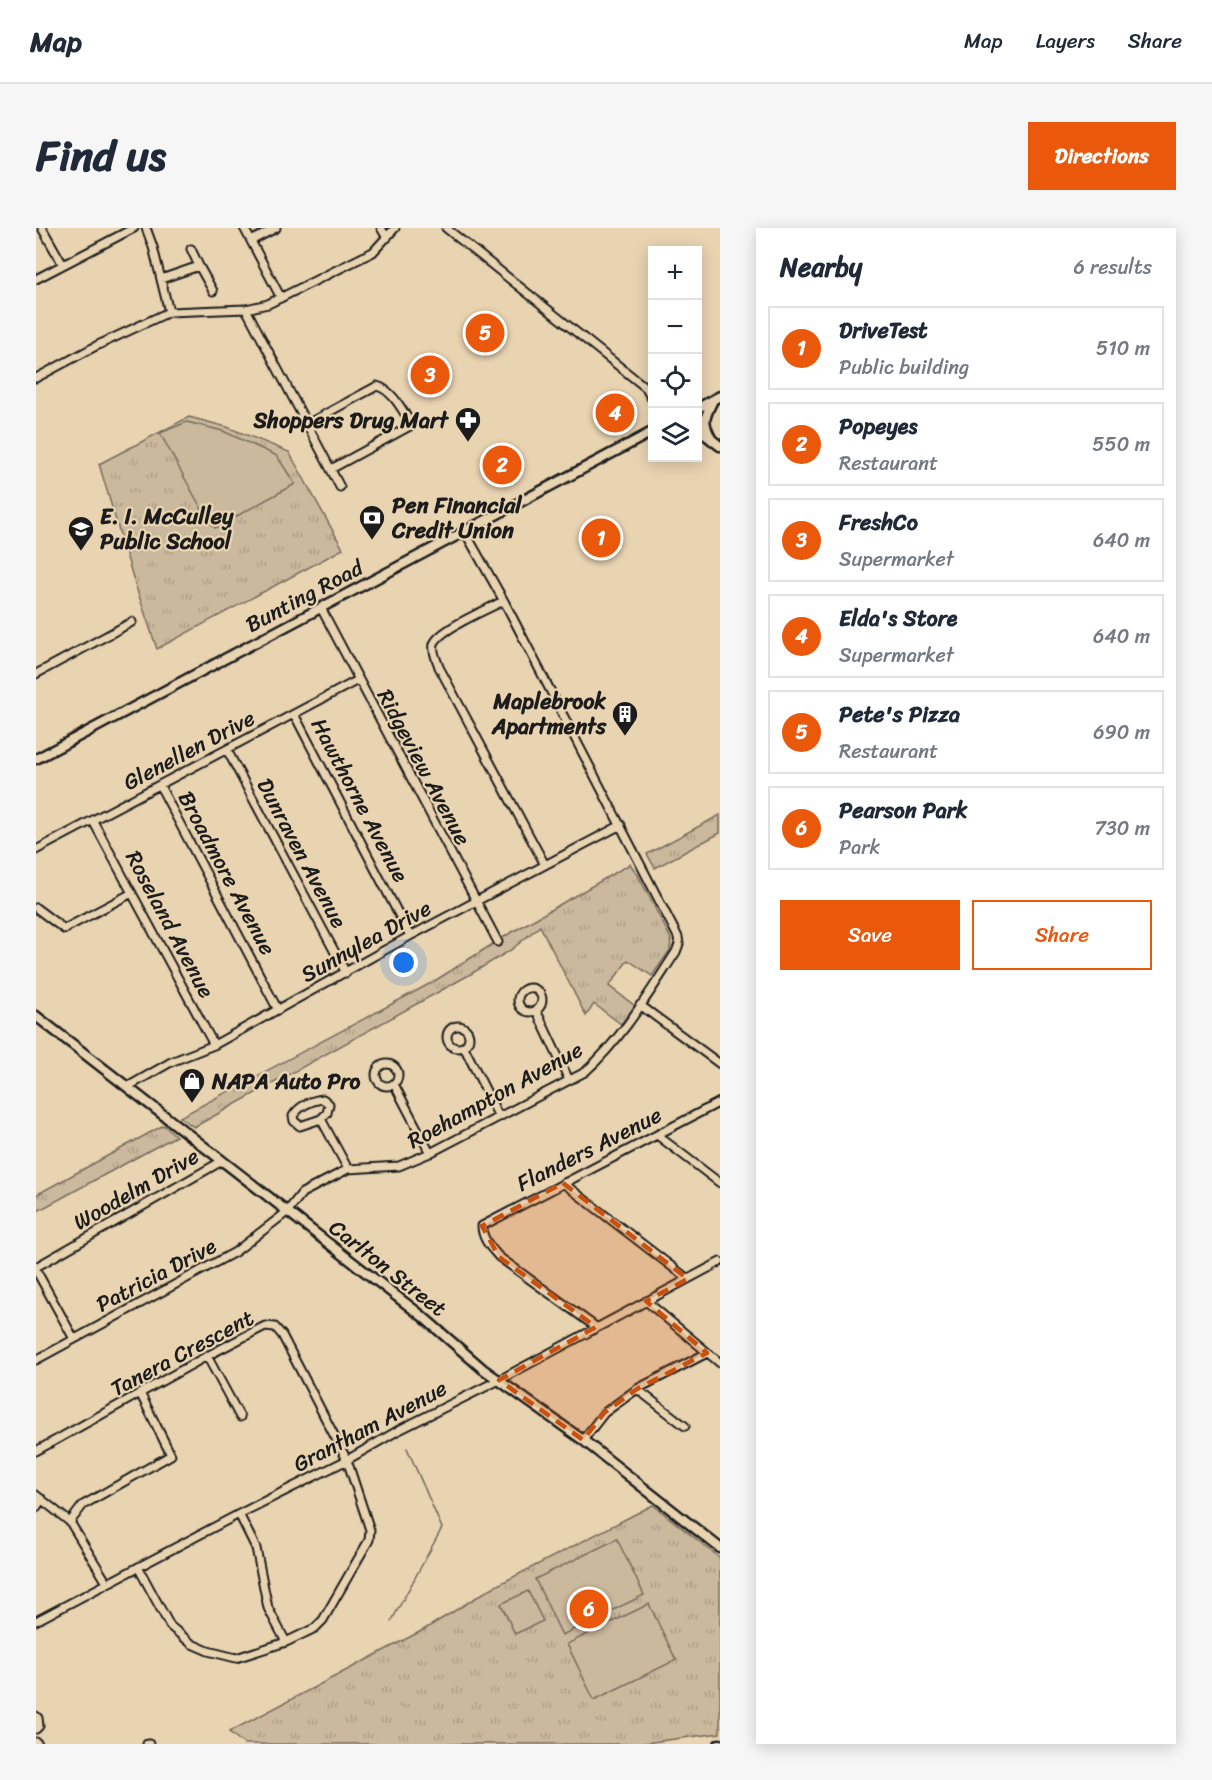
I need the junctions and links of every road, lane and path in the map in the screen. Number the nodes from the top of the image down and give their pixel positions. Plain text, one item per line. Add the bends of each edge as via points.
1 (42, 228) edge
2 (134, 228) edge
3 (146, 228) edge
4 (244, 228) edge
5 (276, 228) edge
6 (381, 228) edge
7 (394, 228) edge
8 (446, 228) edge
9 (387, 238) junction
10 (251, 241) junction
11 (191, 249) dead end
12 (63, 265) junction
13 (199, 266) junction
14 (36, 279) edge
15 (161, 279) junction
16 (213, 291) dead end
17 (281, 298) junction
18 (246, 309) junction
19 (169, 312) junction
20 (36, 378) edge
21 (648, 391) edge
22 (716, 398) edge
23 (702, 406) edge
24 (307, 424) junction
25 (702, 432) edge
26 (648, 434) edge
27 (712, 440) junction
28 (720, 446) edge
29 (331, 469) junction
30 (340, 487) dead end
31 (465, 532) junction
32 (503, 601) junction
33 (321, 608) junction
34 (132, 622) dead end
35 (36, 674) edge
36 (358, 680) junction
37 (294, 714) junction
38 (227, 750) junction
39 (36, 759) edge
40 (160, 786) junction
41 (93, 820) junction
42 (621, 825) junction
43 (36, 850) edge
44 (545, 865) junction
45 (132, 893) junction
46 (475, 902) junction
47 (36, 908) edge
48 (410, 936) junction
49 (498, 942) dead end
50 (346, 973) junction
51 (640, 1005) junction
52 (278, 1010) junction
53 (536, 1010) dead end
54 (36, 1016) edge
55 (214, 1045) junction
56 (464, 1047) dead end
57 (720, 1064) edge
58 (569, 1080) junction
59 (394, 1084) dead end
60 (129, 1086) junction
61 (720, 1102) edge
62 (498, 1117) junction
63 (321, 1119) junction
64 (657, 1135) junction
65 (430, 1153) junction
66 (222, 1161) junction
67 (348, 1169) junction
68 (563, 1183) junction
69 (720, 1183) edge
70 (287, 1212) junction
71 (719, 1264) edge
72 (36, 1269) edge
73 (688, 1279) junction
74 (646, 1301) junction
75 (597, 1327) junction
76 (74, 1339) junction
77 (707, 1353) junction
78 (207, 1356) junction
79 (36, 1360) edge
80 (720, 1363) edge
81 (499, 1380) junction
82 (637, 1389) junction
83 (141, 1395) junction
84 (240, 1417) dead end
85 (685, 1426) dead end
86 (583, 1440) junction
87 (36, 1451) edge
88 (347, 1460) junction
89 (39, 1497) edge
90 (36, 1508) edge
91 (239, 1514) junction
92 (70, 1522) junction
93 (720, 1548) edge
94 (138, 1567) junction
95 (107, 1583) junction
96 (36, 1621) edge
97 (285, 1642) junction
98 (36, 1716) edge
99 (36, 1729) edge

1 - 12 street
2 - 12 street
3 - 15 street
4 - 10 street
5 - 10 street
6 - 9 street
7 - 9 street
8 - 21 street
9 - 17 street via 373,252
10 - 17 street
11 - 13 street
12 - 14 street
13 - 15 street
13 - 16 street
15 - 19 street
17 - 18 street
18 - 19 street
18 - 24 street
19 - 20 street
22 - 23 main road
22 - 27 main road via 704,426
24 - 29 street
24 - 29 street via 381,386 412,425
25 - 27 main road
26 - 31 main road, Bunting Road
27 - 28 main road
29 - 30 street
31 - 32 street, Roehampton Avenue
31 - 33 main road, Bunting Road
32 - 42 street, Roehampton Avenue
32 - 44 street via 443,633 435,642 434,652
33 - 36 street, Ridgeview Avenue
33 - 39 main road, Bunting Road
34 - 35 street
36 - 37 street, Glenellen Drive
36 - 46 street, Ridgeview Avenue
37 - 38 street, Glenellen Drive
37 - 48 street, Hawthorne Avenue
38 - 40 street, Glenellen Drive
38 - 50 street, Dunraven Avenue
40 - 41 street, Glenellen Drive
40 - 52 street, Broadmore Avenue
41 - 43 street, Glenellen Drive
41 - 45 street, Roseland Avenue
42 - 44 street, Sunnylea Drive
42 - 51 street, Roehampton Avenue via 679,944
44 - 46 street, Sunnylea Drive
45 - 47 street via 64,929
45 - 55 street, Roseland Avenue
46 - 48 street, Sunnylea Drive
46 - 49 street, Ridgeview Avenue
48 - 50 street, Sunnylea Drive
50 - 52 street, Sunnylea Drive
51 - 57 street
51 - 58 street, Roehampton Avenue via 597,1061
52 - 55 street, Sunnylea Drive
53 - 58 street
54 - 60 main road, Carlton Street
55 - 60 street, Sunnylea Drive via 171,1062
56 - 62 street
58 - 62 street, Roehampton Avenue
59 - 65 street
60 - 66 main road, Carlton Street
61 - 64 street, Flanders Avenue
62 - 65 street, Roehampton Avenue
63 - 63 street via 328,1104 323,1099 296,1110 293,1116 300,1126
63 - 67 street
64 - 68 street, Flanders Avenue
64 - 69 street
65 - 67 street, Roehampton Avenue via 399,1166
66 - 70 main road, Carlton Street
66 - 72 street, Woodelm Drive
67 - 70 street, Roehampton Avenue via 302,1193
68 - 73 street
68 - 75 street, Flanders Avenue via 489,1221 482,1226 482,1233 499,1257
70 - 76 street, Patricia Drive via 235,1252
70 - 81 main road, Carlton Street
71 - 73 street, Grantham Avenue
72 - 76 street
73 - 74 street, Grantham Avenue
74 - 75 street, Grantham Avenue
74 - 77 street
75 - 81 street, Grantham Avenue
76 - 79 street, Patricia Drive
77 - 80 street
77 - 82 street
78 - 83 street, Tanera Crescent
78 - 84 street
78 - 88 street, Tanera Crescent via 265,1326 276,1327
81 - 86 main road, Carlton Street
81 - 88 street, Grantham Avenue
82 - 85 street
82 - 86 street via 604,1413
83 - 87 street, Tanera Crescent
83 - 92 street via 171,1455 83,1505
86 - 93 main road, Carlton Street
88 - 91 street, Grantham Avenue
88 - 97 street via 370,1530 369,1540 323,1620
89 - 90 street
89 - 92 street
91 - 94 street, Grantham Avenue
91 - 97 street via 256,1548 268,1608
92 - 95 street
94 - 95 street, Grantham Avenue
94 - 97 street via 170,1626 192,1644 236,1658
95 - 96 street, Grantham Avenue
98 - 99 street

